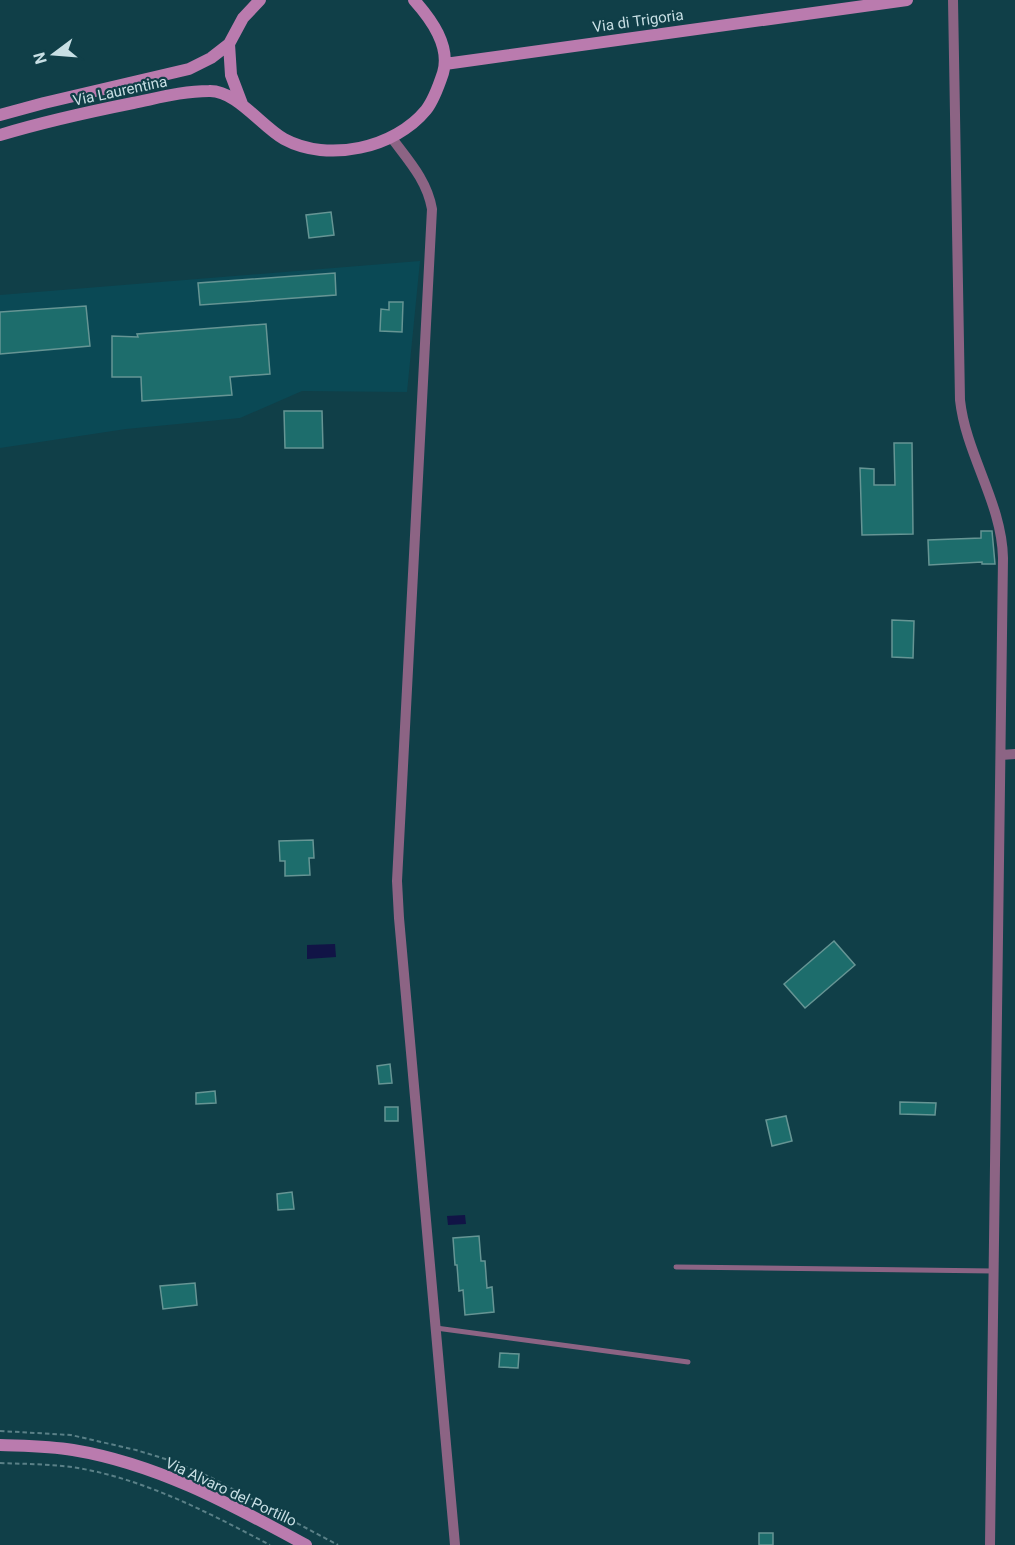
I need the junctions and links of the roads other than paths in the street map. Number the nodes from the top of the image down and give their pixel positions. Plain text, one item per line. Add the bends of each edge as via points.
1 (260, 0) edge
2 (414, 0) edge
3 (908, 0) edge
4 (954, 0) edge
5 (229, 44) junction
6 (445, 64) junction
7 (243, 107) junction
8 (0, 115) edge
9 (0, 135) edge
10 (391, 137) junction
11 (1003, 577) junction
12 (1015, 577) edge
13 (1015, 754) edge
14 (1001, 755) junction
15 (676, 1267) dead end
16 (993, 1271) junction
17 (436, 1328) junction
18 (688, 1362) dead end
19 (0, 1445) edge
20 (306, 1545) edge
21 (455, 1545) edge
22 (990, 1545) edge

1 - 5 main road, Via Laurentina via 243,18
2 - 6 main road via 435,27
3 - 6 main road, Via di Trigoria
4 - 11 street via 960,400 966,434 1000,528
5 - 7 main road, Via Laurentina via 231,75
5 - 8 main road, Via Laurentina via 189,69
6 - 10 main road, Via Laurentina via 426,110
7 - 9 main road, Via Laurentina via 215,91 188,93
7 - 10 main road, Via Laurentina via 276,134 306,147 352,149
10 - 17 street via 422,178 432,209 398,881
11 - 12 street
11 - 14 street
13 - 14 street
14 - 16 street
15 - 16 lane
16 - 22 street
17 - 18 lane
17 - 21 street
19 - 20 main road, Via Alvaro del Portillo via 74,1450 139,1467 194,1487

